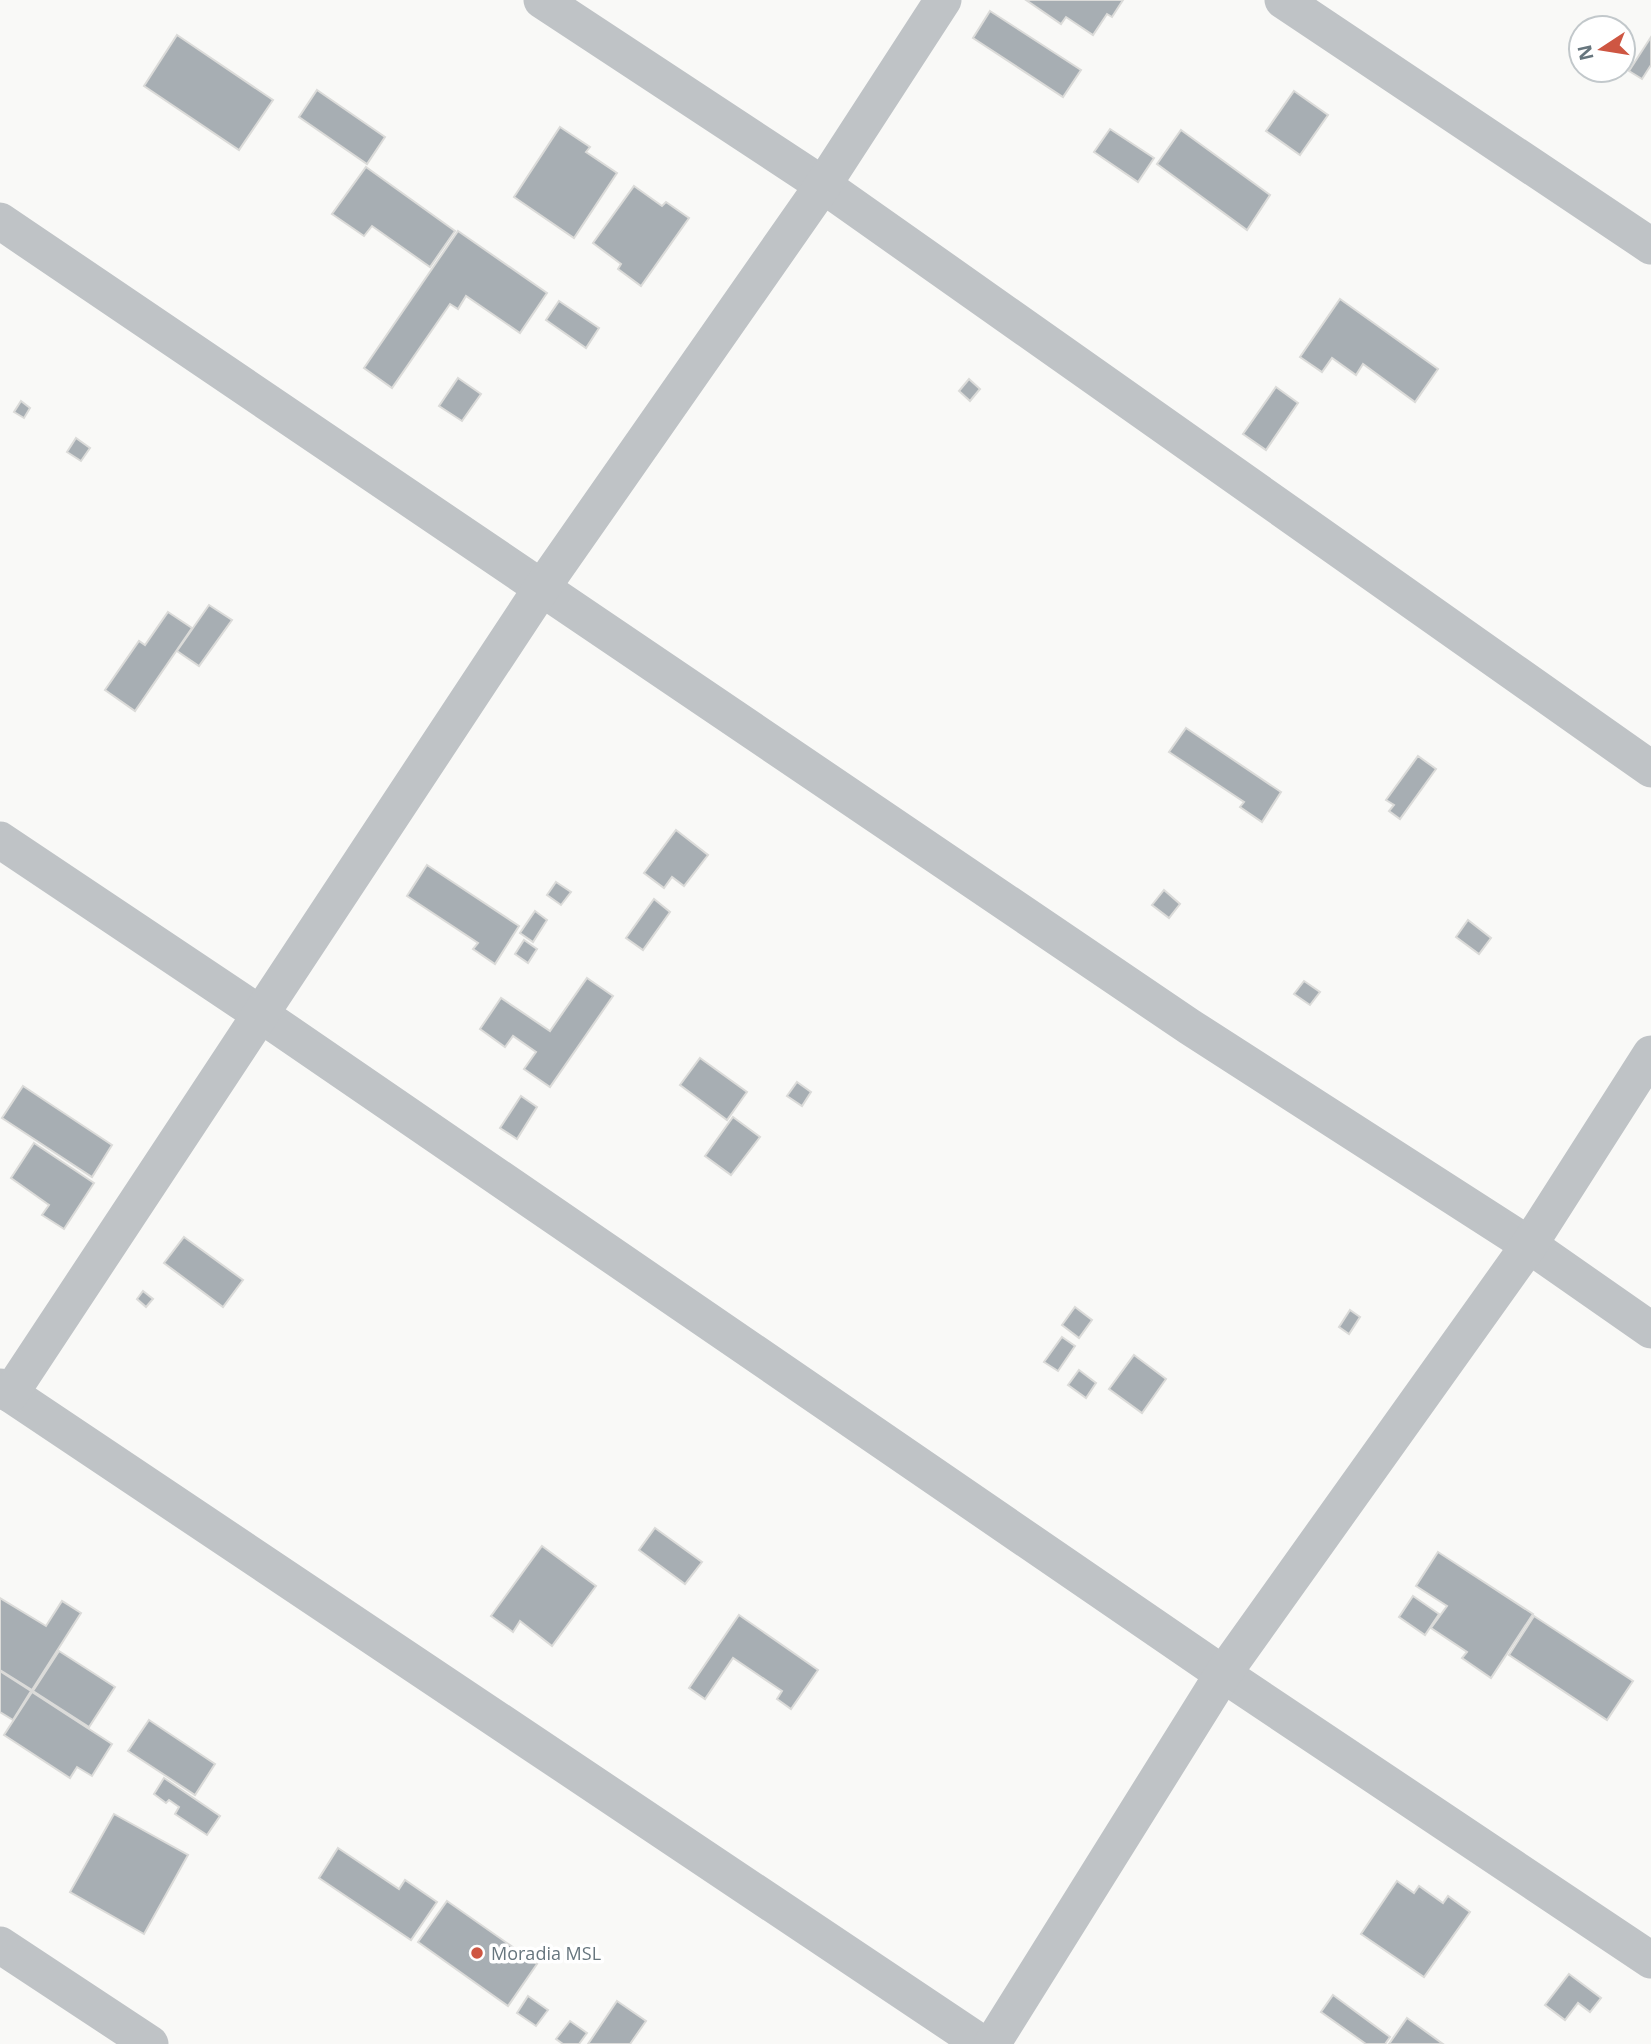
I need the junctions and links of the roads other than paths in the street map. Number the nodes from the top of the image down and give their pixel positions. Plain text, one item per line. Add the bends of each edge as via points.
1 (542, 0) edge
2 (943, 0) edge
3 (1283, 0) edge
4 (823, 185) junction
5 (0, 221) edge
6 (1651, 246) edge
7 (541, 589) junction
8 (1651, 769) edge
9 (0, 840) edge
10 (260, 1014) junction
11 (1651, 1054) edge
12 (1529, 1245) junction
13 (1651, 1330) edge
14 (5, 1391) edge
15 (1223, 1674) junction
16 (0, 1945) edge
17 (1651, 1960) edge
18 (150, 2044) edge
19 (982, 2044) edge
20 (992, 2044) edge

1 - 4 street
2 - 4 street
3 - 6 street
4 - 7 street
4 - 8 street
5 - 7 street
7 - 10 street
7 - 12 street via 1190,1027
9 - 10 street
10 - 14 street
10 - 15 street
11 - 12 street
12 - 13 street
12 - 15 street
14 - 19 street
15 - 17 street
15 - 20 street
16 - 18 street

